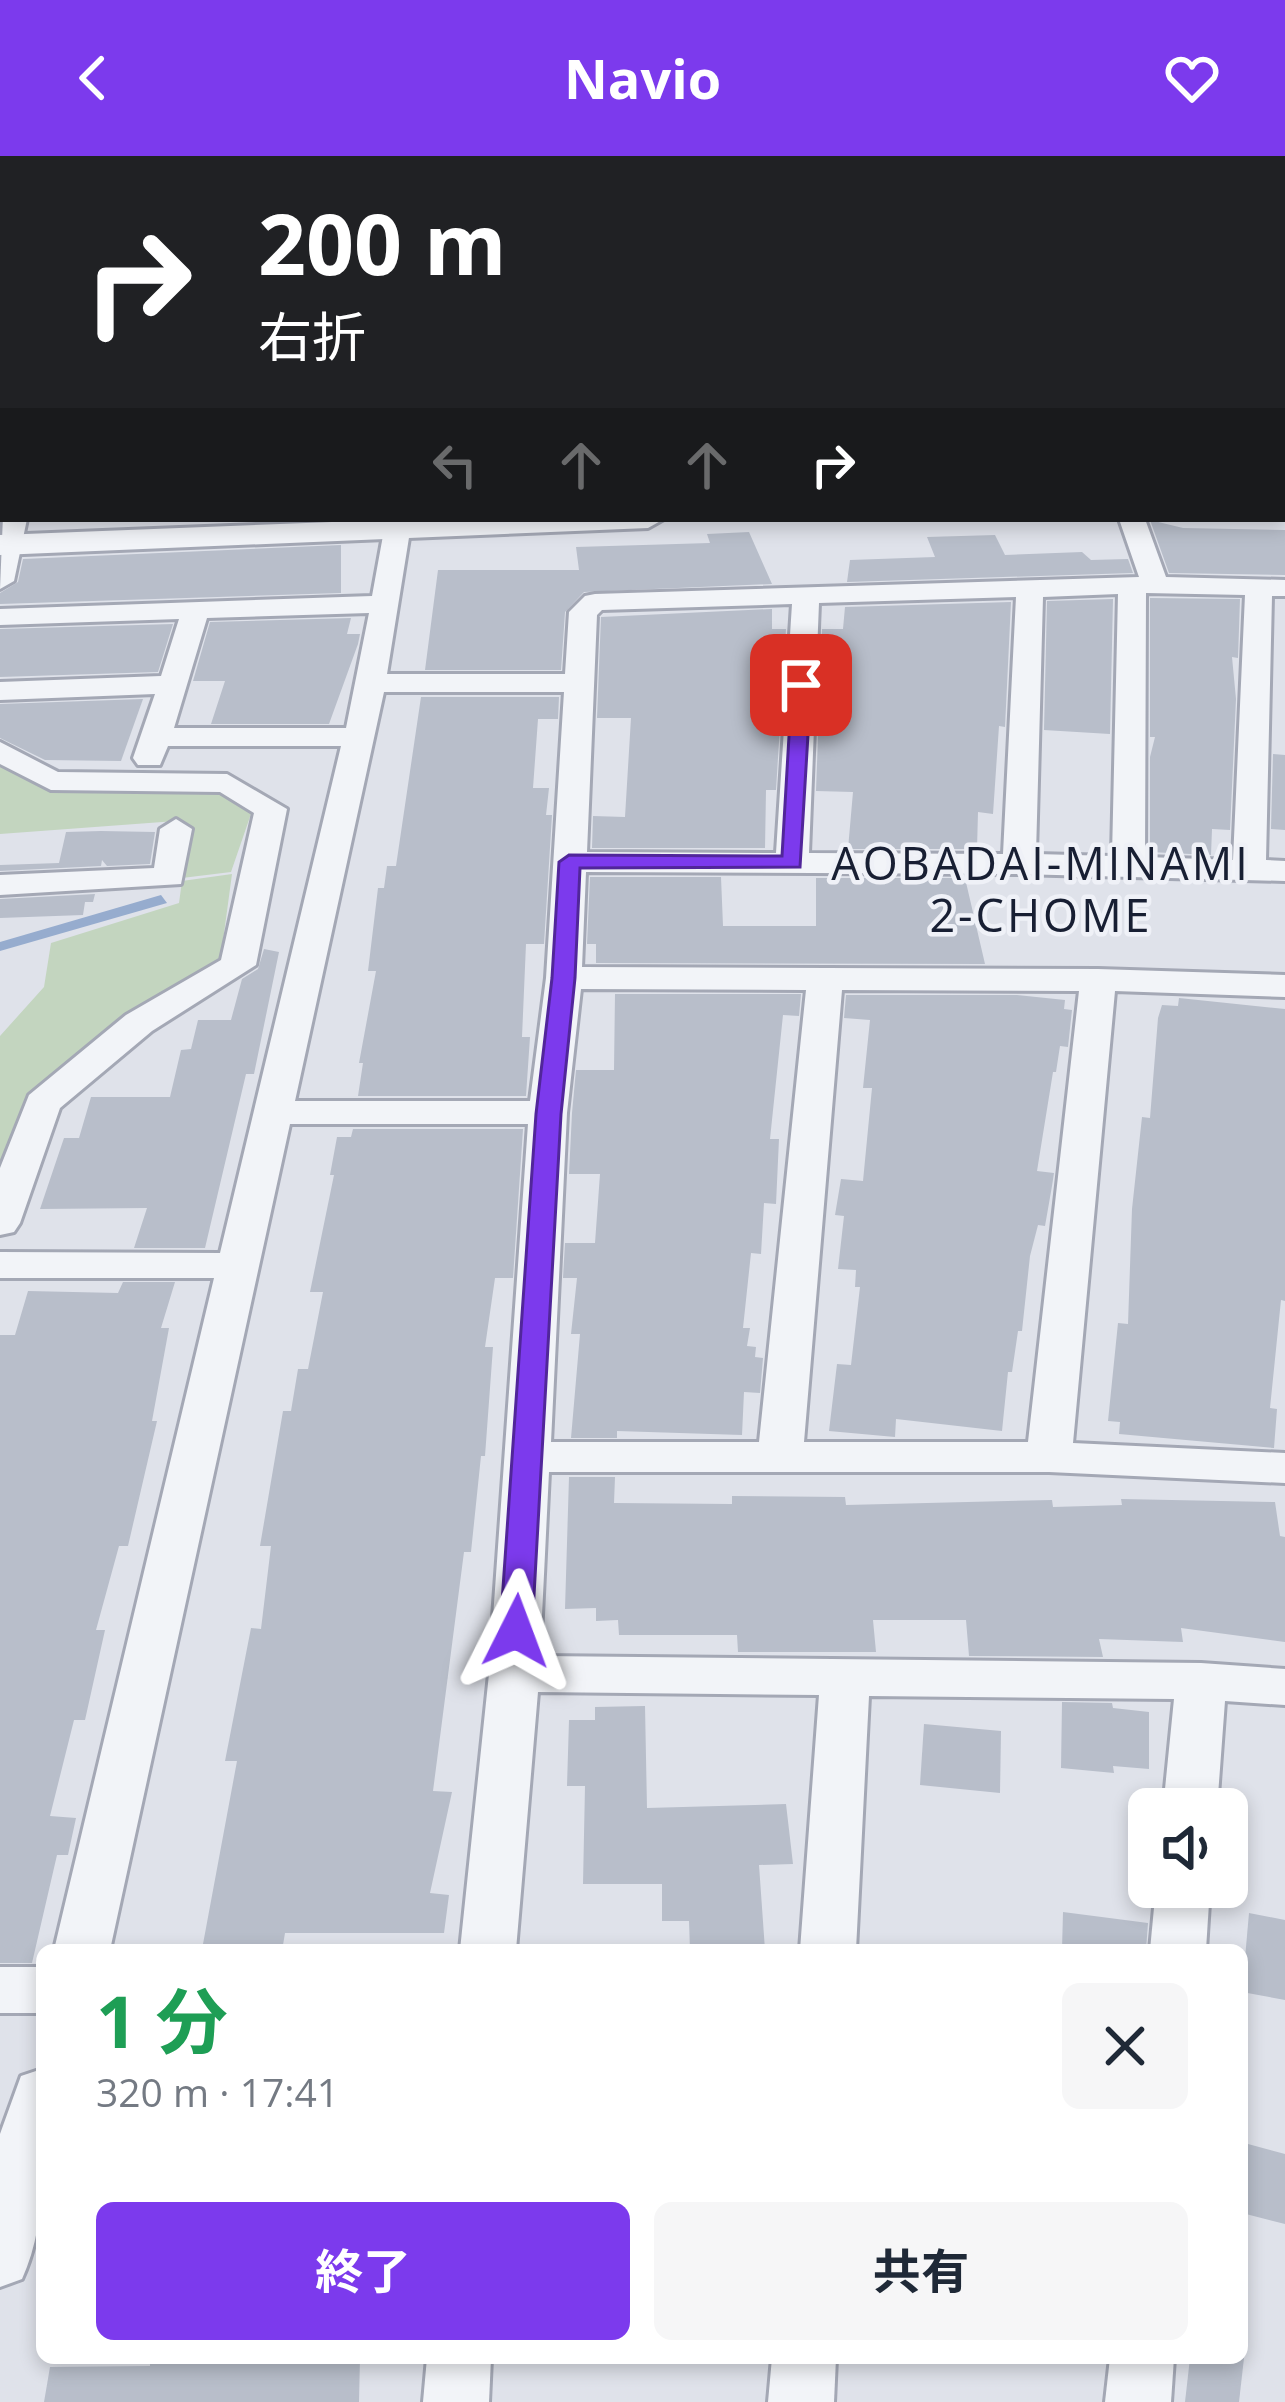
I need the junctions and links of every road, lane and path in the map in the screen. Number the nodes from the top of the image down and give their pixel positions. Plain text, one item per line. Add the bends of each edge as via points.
1 (498, 522) edge
2 (1133, 522) edge
3 (398, 524) edge
4 (7, 536) edge
5 (0, 581) edge
6 (1144, 585) junction
7 (1272, 587) edge
8 (1030, 589) junction
9 (806, 596) junction
10 (385, 604) junction
11 (196, 610) junction
12 (0, 617) edge
13 (578, 682) junction
14 (371, 683) junction
15 (173, 684) junction
16 (0, 691) edge
17 (156, 736) junction
18 (356, 737) junction
19 (0, 751) edge
20 (142, 782) junction
21 (176, 829) dead end
22 (569, 862) junction
23 (792, 863) junction
24 (1019, 864) junction
25 (1128, 866) junction
26 (1249, 868) junction
27 (1285, 871) edge
28 (0, 885) edge
29 (564, 978) junction
30 (825, 979) junction
31 (1098, 980) junction
32 (1285, 986) edge
33 (272, 1112) junction
34 (548, 1114) junction
35 (0, 1223) edge
36 (0, 1265) edge
37 (237, 1266) junction
38 (527, 1457) junction
39 (780, 1457) junction
40 (1048, 1457) junction
41 (1285, 1468) edge
42 (514, 1674) junction
43 (844, 1678) junction
44 (1201, 1681) junction
45 (1285, 1687) edge
46 (1192, 1788) edge
47 (1181, 1908) edge
48 (83, 1944) edge
49 (489, 1944) edge
50 (828, 1944) edge
51 (1178, 1944) edge
52 (0, 1990) edge
53 (36, 1990) edge
54 (36, 2114) edge
55 (0, 2259) edge
56 (459, 2364) edge
57 (804, 2364) edge
58 (1141, 2364) edge
59 (456, 2402) edge
60 (801, 2402) edge
61 (1138, 2402) edge

1 - 3 street
2 - 6 street
3 - 4 street
3 - 10 street
4 - 5 street
6 - 7 street
6 - 8 street
6 - 25 street
7 - 26 street
8 - 9 street
8 - 24 street
9 - 13 street via 595,602 583,612
9 - 23 street
10 - 11 street
10 - 14 street
11 - 12 street
11 - 15 street
13 - 14 street
13 - 22 street
14 - 18 street
15 - 16 street
15 - 17 street
17 - 18 street
17 - 20 street
18 - 33 street
19 - 20 street via 51,781
20 - 35 street via 227,783 271,809 238,964 140,1023 44,1103
21 - 28 street via 169,877
22 - 23 street
22 - 29 street
23 - 24 street
24 - 25 street
25 - 26 street
26 - 27 street
29 - 30 street
29 - 34 street
30 - 31 street
30 - 39 street
31 - 32 street
31 - 40 street
33 - 34 street
33 - 37 street
34 - 38 street
36 - 37 street
37 - 48 street
38 - 39 street
38 - 42 street
39 - 40 street
40 - 41 street
42 - 43 street
42 - 49 street
43 - 44 street
43 - 50 street
44 - 45 street
44 - 46 street
47 - 51 street
52 - 53 street
54 - 55 street
56 - 59 street
57 - 60 street
58 - 61 street

